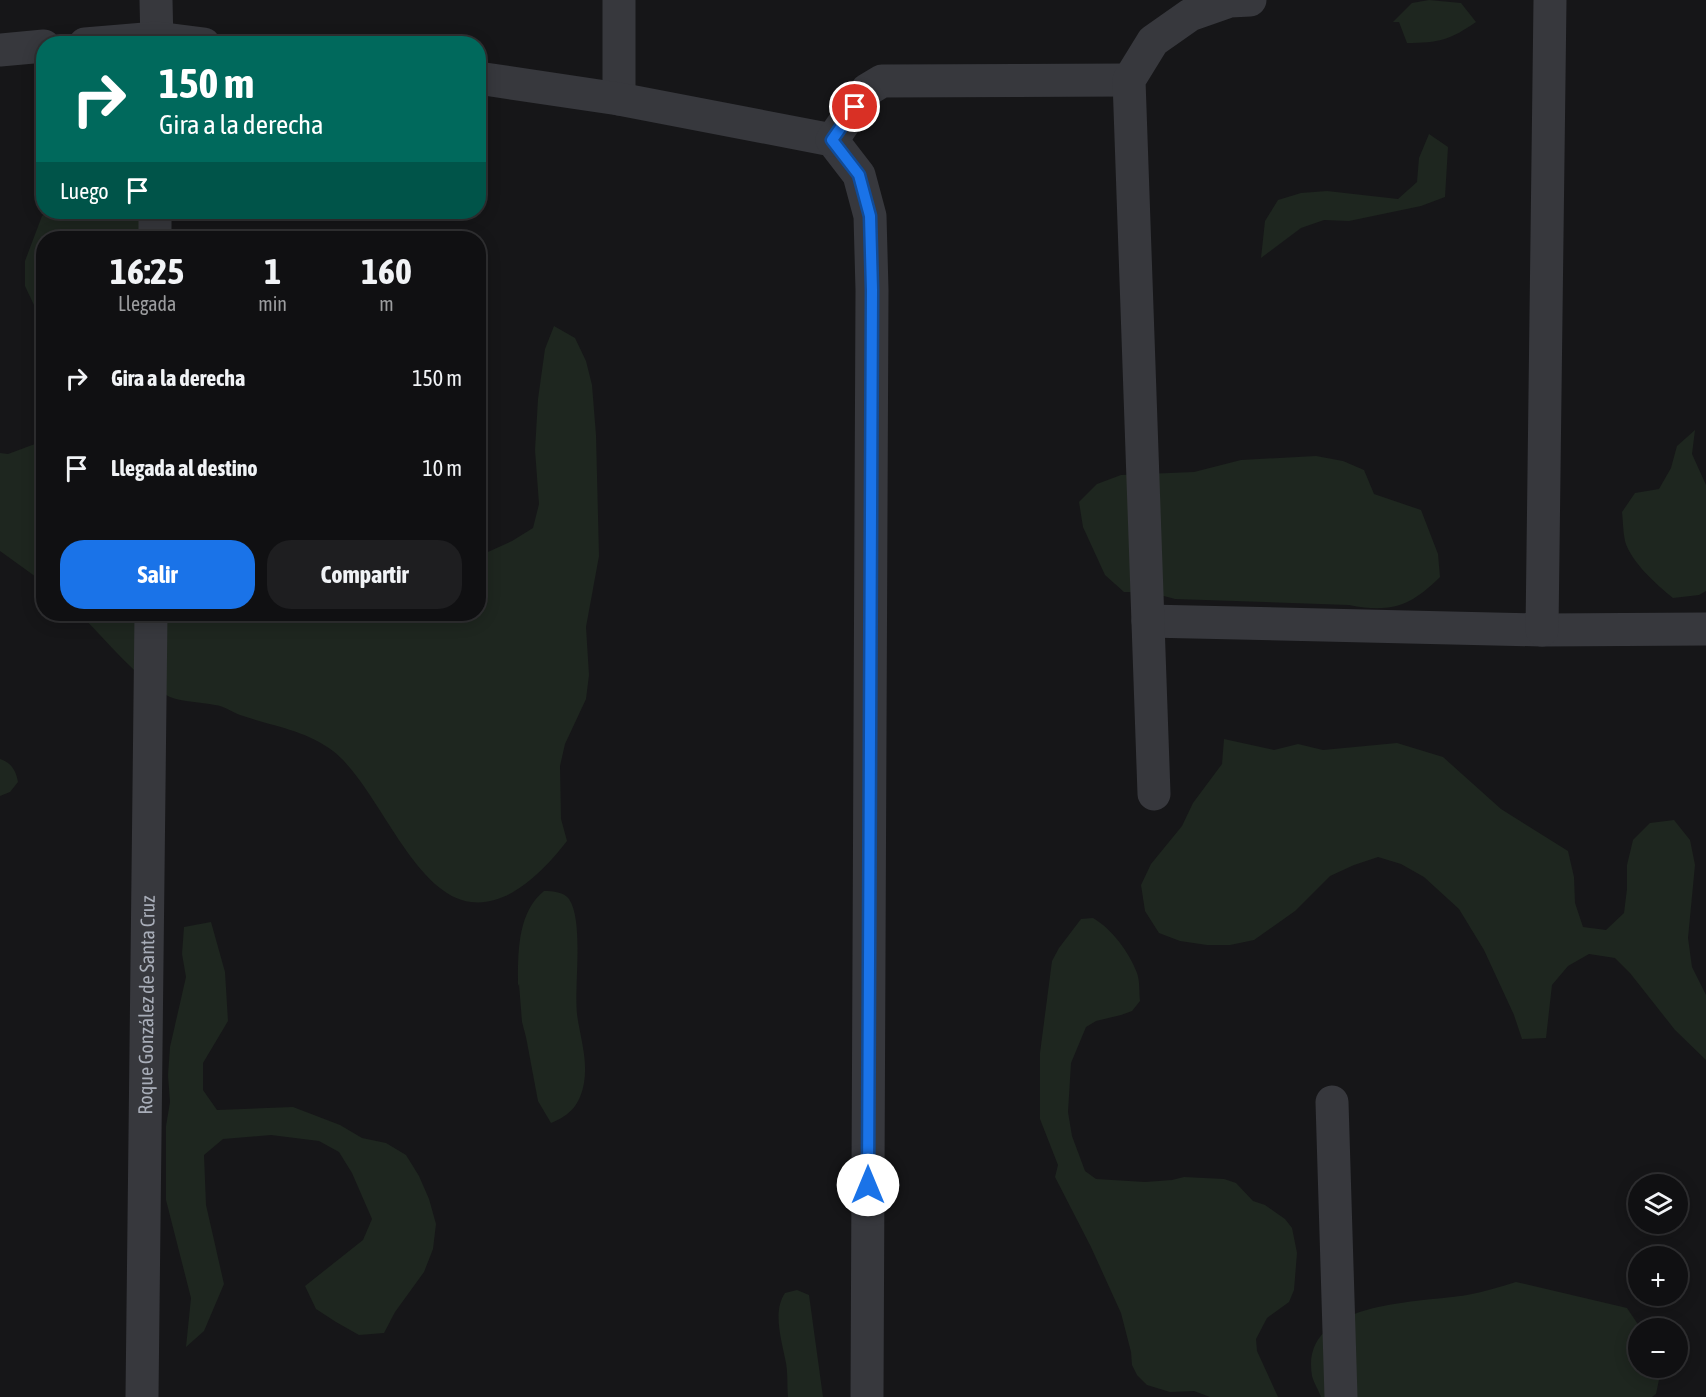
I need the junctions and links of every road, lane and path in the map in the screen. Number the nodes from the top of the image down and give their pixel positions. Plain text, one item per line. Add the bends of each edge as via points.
1 (156, 0) edge
2 (618, 0) edge
3 (1250, 0) edge
4 (1550, 0) edge
5 (157, 36) edge
6 (36, 47) edge
7 (0, 50) edge
8 (486, 79) edge
9 (1130, 80) junction
10 (619, 99) junction
11 (832, 140) junction
12 (151, 621) edge
13 (1148, 621) junction
14 (1706, 629) edge
15 (1542, 630) junction
16 (1154, 794) dead end
17 (1332, 1102) dead end
18 (142, 1397) edge
19 (867, 1397) edge
20 (1341, 1397) edge

1 - 5 street
2 - 10 street
3 - 9 street via 1230,1 1190,15 1153,40
4 - 15 street
6 - 7 street
8 - 10 street
9 - 11 street via 882,81 867,90
9 - 13 street
10 - 11 street
11 - 19 street via 859,175 871,226
12 - 18 street, Roque González de Santa Cruz
13 - 15 street
13 - 16 street
14 - 15 street
17 - 20 street

